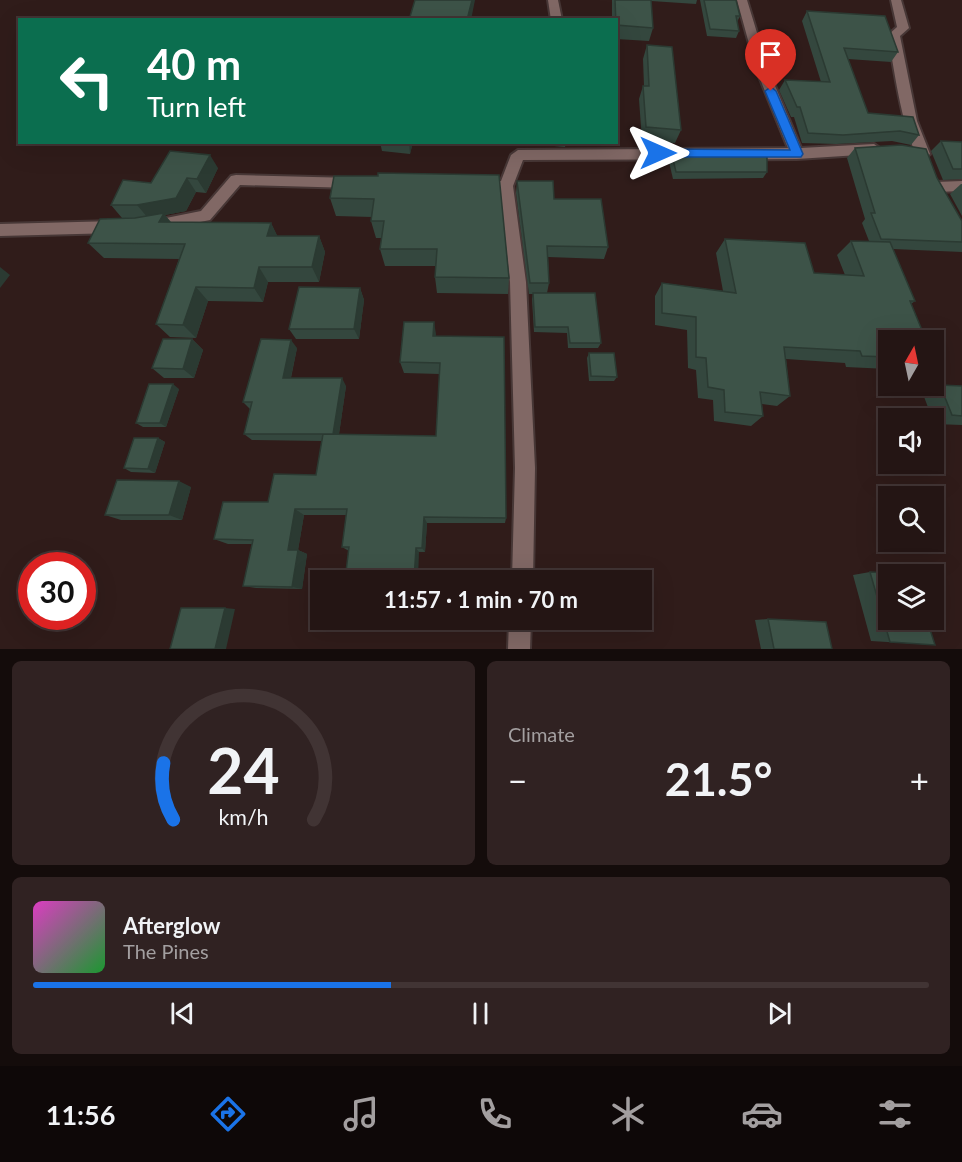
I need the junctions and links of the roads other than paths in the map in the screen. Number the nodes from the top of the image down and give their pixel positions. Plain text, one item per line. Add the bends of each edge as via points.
1 (554, 0) edge
2 (742, 0) edge
3 (896, 0) edge
4 (557, 18) edge
5 (580, 148) edge
6 (797, 154) junction
7 (930, 171) junction
8 (374, 184) edge
9 (463, 186) edge
10 (506, 186) junction
11 (962, 186) edge
12 (947, 206) edge
13 (0, 230) edge
14 (522, 570) edge
15 (520, 630) edge
16 (519, 649) edge

1 - 4 street
2 - 6 street via 762,69
3 - 7 street via 903,28 894,35 911,121
5 - 6 street
5 - 10 street via 518,155
6 - 7 street via 898,149
7 - 11 street
7 - 12 street
8 - 13 street via 236,180 205,216 148,226
9 - 10 street
10 - 14 street via 518,282 525,468
15 - 16 street

